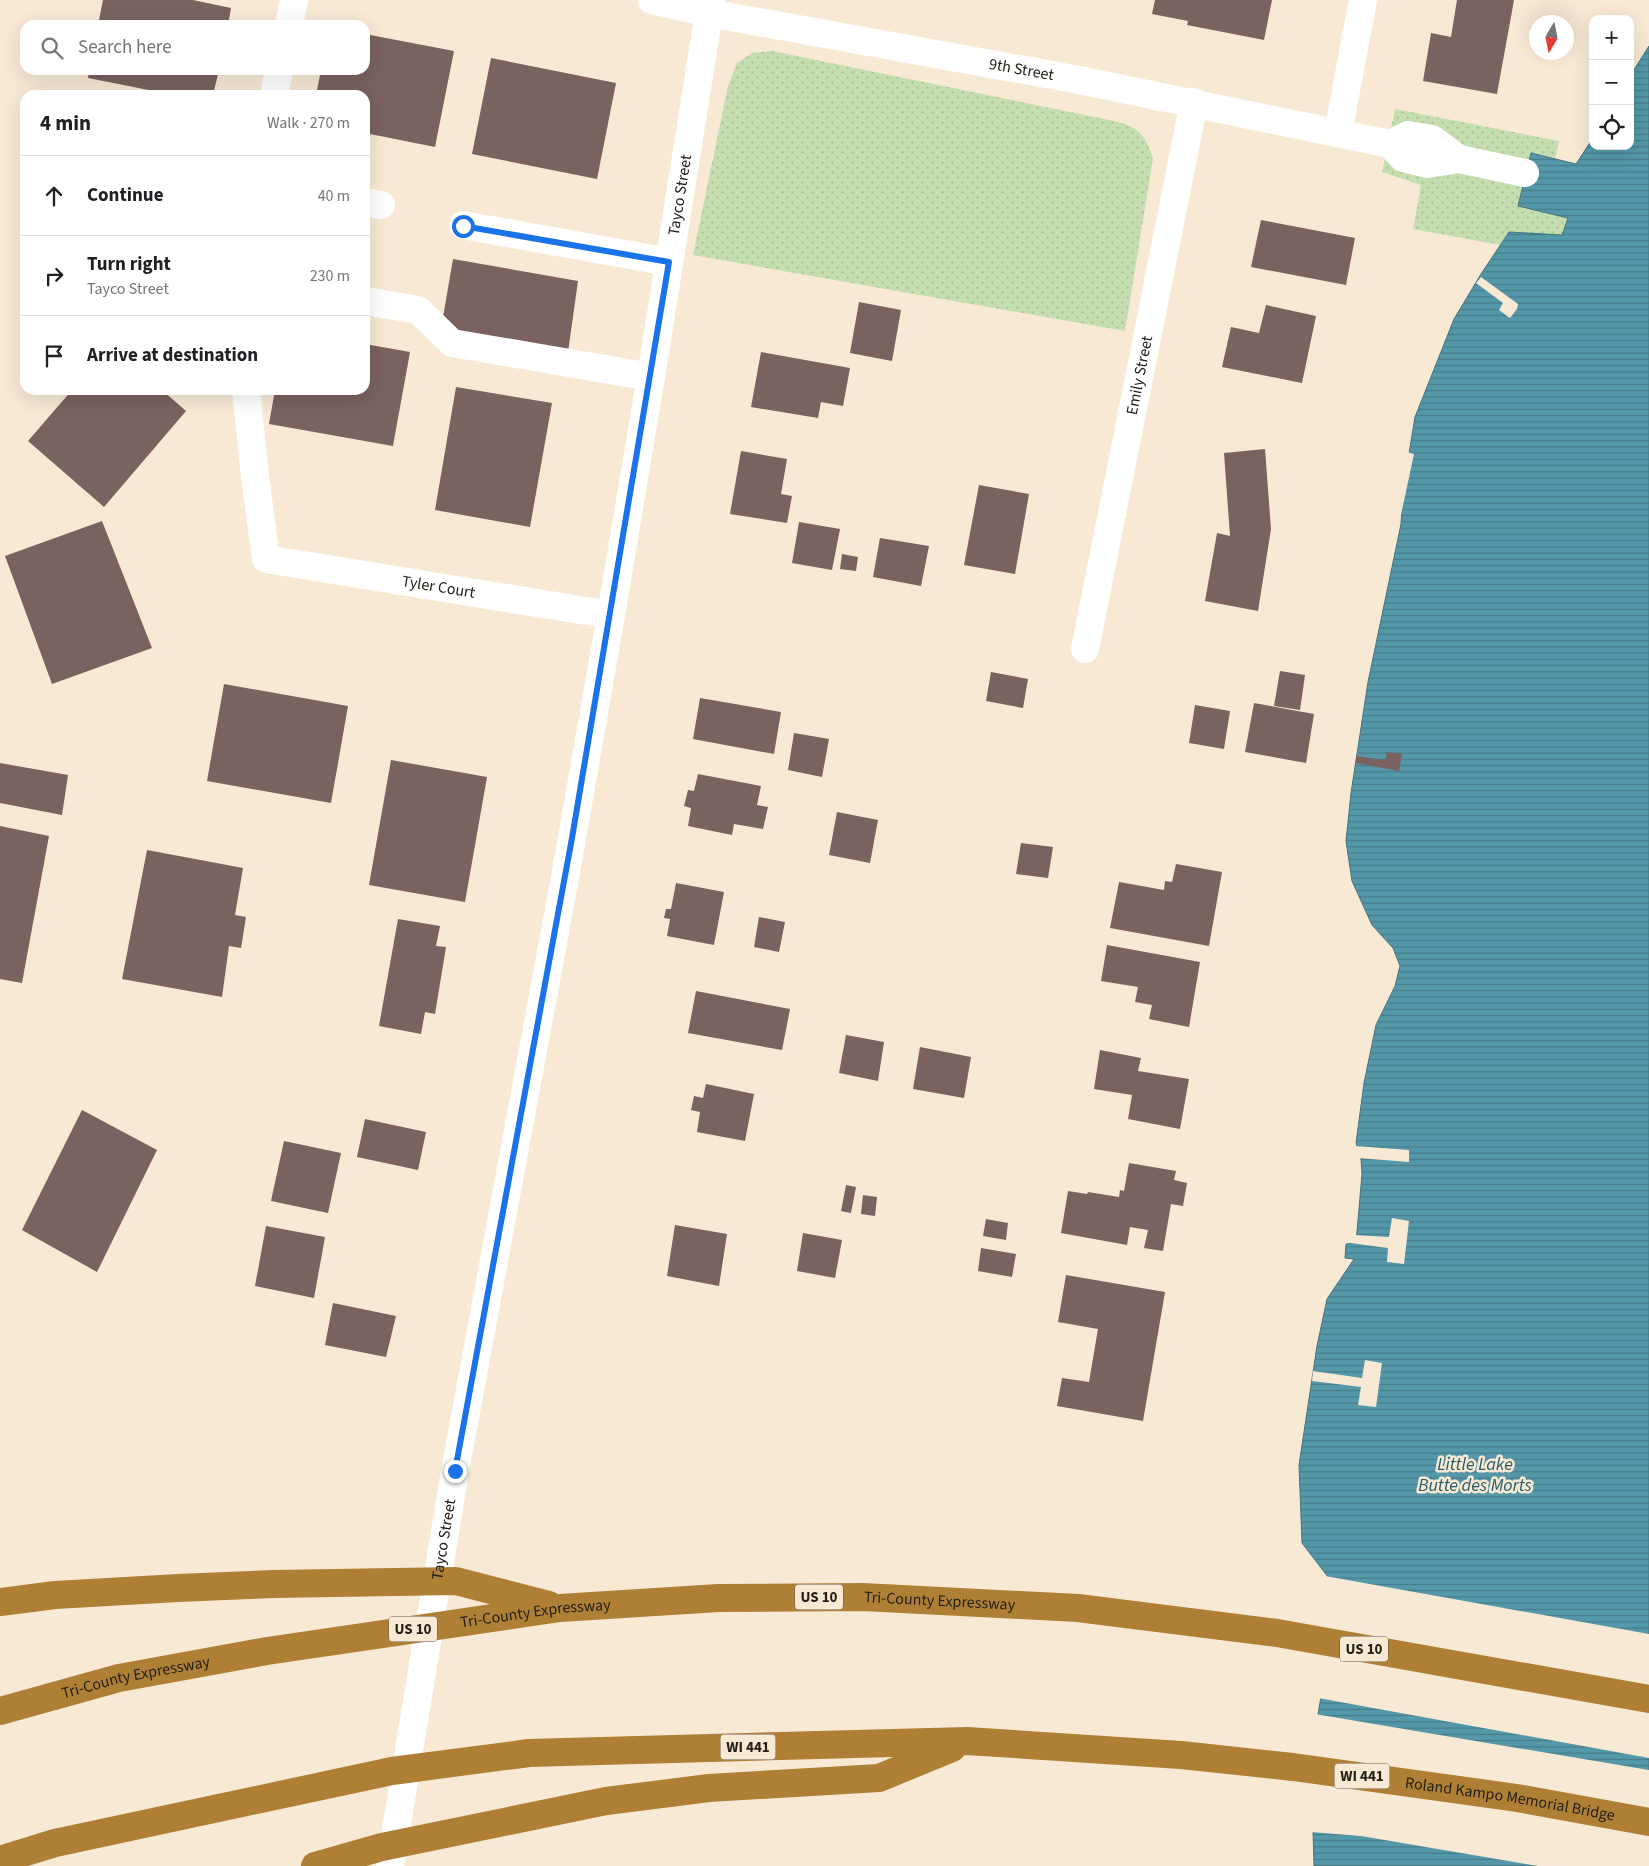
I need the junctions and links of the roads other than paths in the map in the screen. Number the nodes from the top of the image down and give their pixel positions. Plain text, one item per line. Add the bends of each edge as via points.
1 (294, 0) edge
2 (652, 0) edge
3 (1363, 0) edge
4 (710, 6) edge
5 (290, 20) edge
6 (278, 75) edge
7 (275, 90) edge
8 (1194, 102) junction
9 (1338, 133) junction
10 (1525, 173) dead end
11 (463, 226) dead end
12 (669, 262) junction
13 (370, 302) edge
14 (651, 377) junction
15 (247, 395) edge
16 (611, 615) junction
17 (1085, 648) dead end
18 (0, 1602) edge
19 (560, 1608) junction
20 (1649, 1699) edge
21 (0, 1711) edge
22 (967, 1741) junction
23 (1649, 1822) edge
24 (0, 1860) edge
25 (315, 1866) edge
26 (390, 1866) edge

1 - 5 street
2 - 4 street, 9th Street
3 - 9 street
4 - 8 street, 9th Street
4 - 12 street, Tayco Street
6 - 7 street
8 - 9 street, 9th Street
8 - 17 street, Emily Street
9 - 10 street, 9th Street via 1390,144 1402,158 1427,164 1459,159
11 - 12 street
12 - 14 street, Tayco Street
13 - 14 street via 418,310 452,343
14 - 16 street, Tayco Street
15 - 16 street, Tyler Court via 266,559
16 - 26 street, Tayco Street via 455,1471
18 - 19 highway via 55,1595 274,1584 456,1581
19 - 20 highway, Tri-County Expressway / US 10 via 719,1598 863,1597 1078,1608 1277,1633
19 - 21 highway, Tri-County Expressway / US 10 via 267,1651 119,1678
22 - 23 highway, Roland Kampo Memorial Bridge / WI 441 via 1293,1767 1517,1798
22 - 24 highway, WI 441 via 529,1753 392,1772 55,1843
22 - 25 highway via 879,1778 709,1788 606,1801 382,1847

